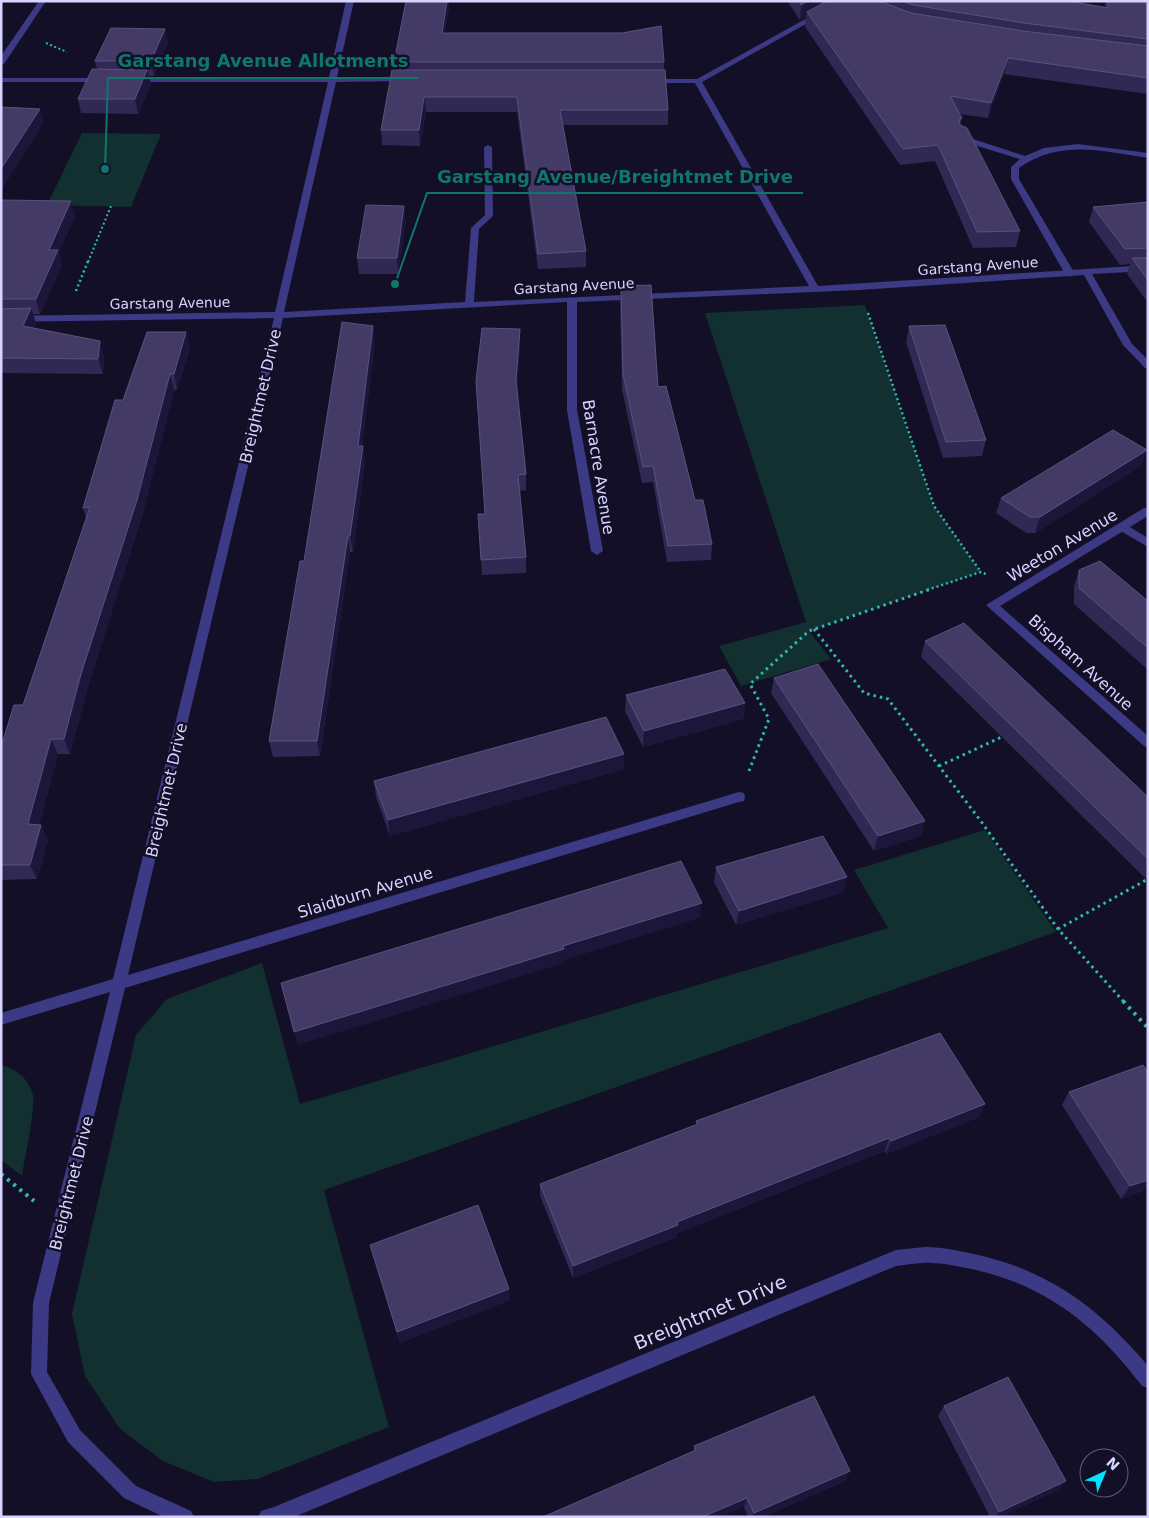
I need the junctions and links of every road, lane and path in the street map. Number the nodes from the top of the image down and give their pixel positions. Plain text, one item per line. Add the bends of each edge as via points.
1 (43, 1) edge
2 (350, 1) edge
3 (845, 1) edge
4 (853, 4) edge
5 (1, 62) edge
6 (331, 79) junction
7 (412, 79) edge
8 (1, 80) edge
9 (110, 80) edge
10 (129, 80) edge
11 (639, 81) edge
12 (698, 81) junction
13 (961, 138) edge
14 (488, 147) dead end
15 (1148, 156) edge
16 (1024, 158) junction
17 (111, 206) dead end
18 (1148, 268) edge
19 (1087, 273) junction
20 (1070, 274) junction
21 (859, 287) junction
22 (815, 289) junction
23 (572, 299) junction
24 (470, 305) junction
25 (279, 315) junction
26 (65, 318) junction
27 (1, 319) edge
28 (1148, 366) edge
29 (1148, 511) edge
30 (1123, 527) junction
31 (1148, 543) edge
32 (597, 550) dead end
33 (981, 572) junction
34 (1018, 591) junction
35 (992, 605) joint
36 (814, 629) junction
37 (1011, 732) edge
38 (1148, 744) edge
39 (939, 766) junction
40 (739, 797) joint
41 (1148, 879) edge
42 (1058, 929) junction
43 (120, 984) junction
44 (1, 1019) edge
45 (1148, 1028) edge
46 (1, 1174) edge
47 (61, 1223) junction
48 (1148, 1380) edge
49 (185, 1517) edge
50 (267, 1517) edge

1 - 5 street
2 - 6 street, Breightmet Drive
3 - 4 street
3 - 12 street
6 - 7 street
6 - 10 street
6 - 25 street, Breightmet Drive
8 - 9 street
11 - 12 street
12 - 22 street
13 - 16 street
14 - 24 street via 489,216 475,228
15 - 16 street via 1079,146
16 - 20 street via 1015,167 1015,179
17 - 26 path
18 - 19 street, Garstang Avenue
19 - 20 street, Garstang Avenue
19 - 28 street via 1128,345
20 - 21 street, Garstang Avenue
21 - 22 street, Garstang Avenue
21 - 33 path via 934,506
22 - 23 street, Garstang Avenue
23 - 24 street, Garstang Avenue
23 - 32 street, Barnacre Avenue via 572,410
24 - 25 street, Garstang Avenue
25 - 26 street, Garstang Avenue
25 - 43 street, Breightmet Drive
26 - 27 street, Garstang Avenue
29 - 30 street, Weeton Avenue
30 - 31 street
30 - 34 street, Weeton Avenue
33 - 34 path
33 - 36 path
34 - 35 street, Weeton Avenue
35 - 38 street, Bispham Avenue
36 - 39 path via 864,693 888,699
36 - 40 path via 750,684 769,719
37 - 39 path
39 - 42 path
40 - 43 street, Slaidburn Avenue
41 - 42 path
42 - 45 path
43 - 44 street, Slaidburn Avenue
43 - 47 street, Breightmet Drive
46 - 47 path
47 - 49 street, Breightmet Drive via 41,1303 39,1374 74,1436 130,1492
48 - 50 street, Breightmet Drive via 1134,1361 1085,1312 1030,1279 933,1254 896,1258

